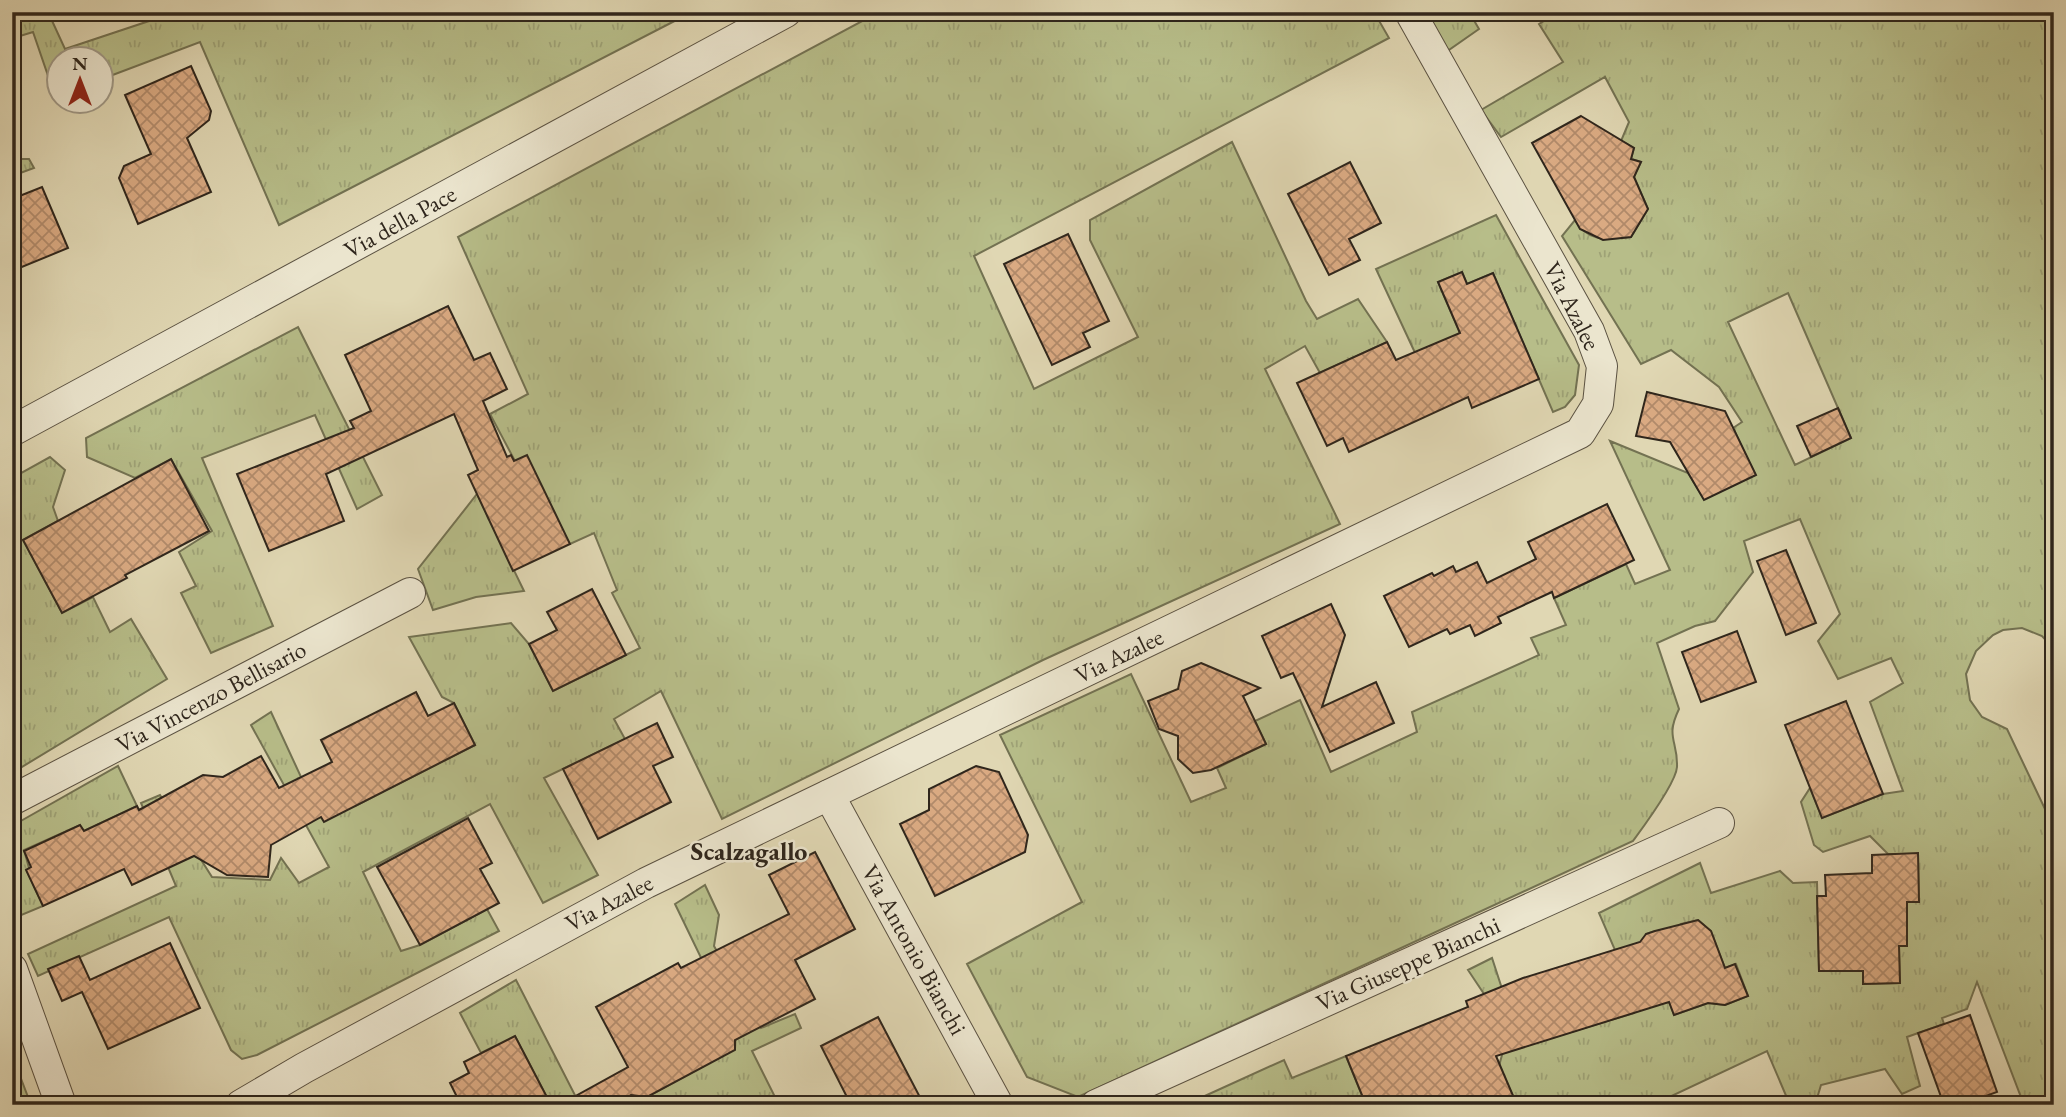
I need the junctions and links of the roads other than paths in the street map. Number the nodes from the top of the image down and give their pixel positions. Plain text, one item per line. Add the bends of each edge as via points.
1 (786, 12) edge
2 (1410, 12) edge
3 (12, 431) edge
4 (410, 593) dead end
5 (829, 795) junction
6 (12, 800) edge
7 (1719, 823) dead end
8 (12, 969) edge
9 (61, 1105) edge
10 (241, 1105) edge
11 (998, 1105) edge
12 (1096, 1105) edge

1 - 3 street, Via della Pace
2 - 5 street, Via Azalee via 1589,331 1602,366 1598,404 1580,433
4 - 6 street, Via Vincenzo Bellisario
5 - 10 street, Via Azalee via 646,883
5 - 11 street, Via Antonio Bianchi
7 - 12 street, Via Giuseppe Bianchi
8 - 9 street

